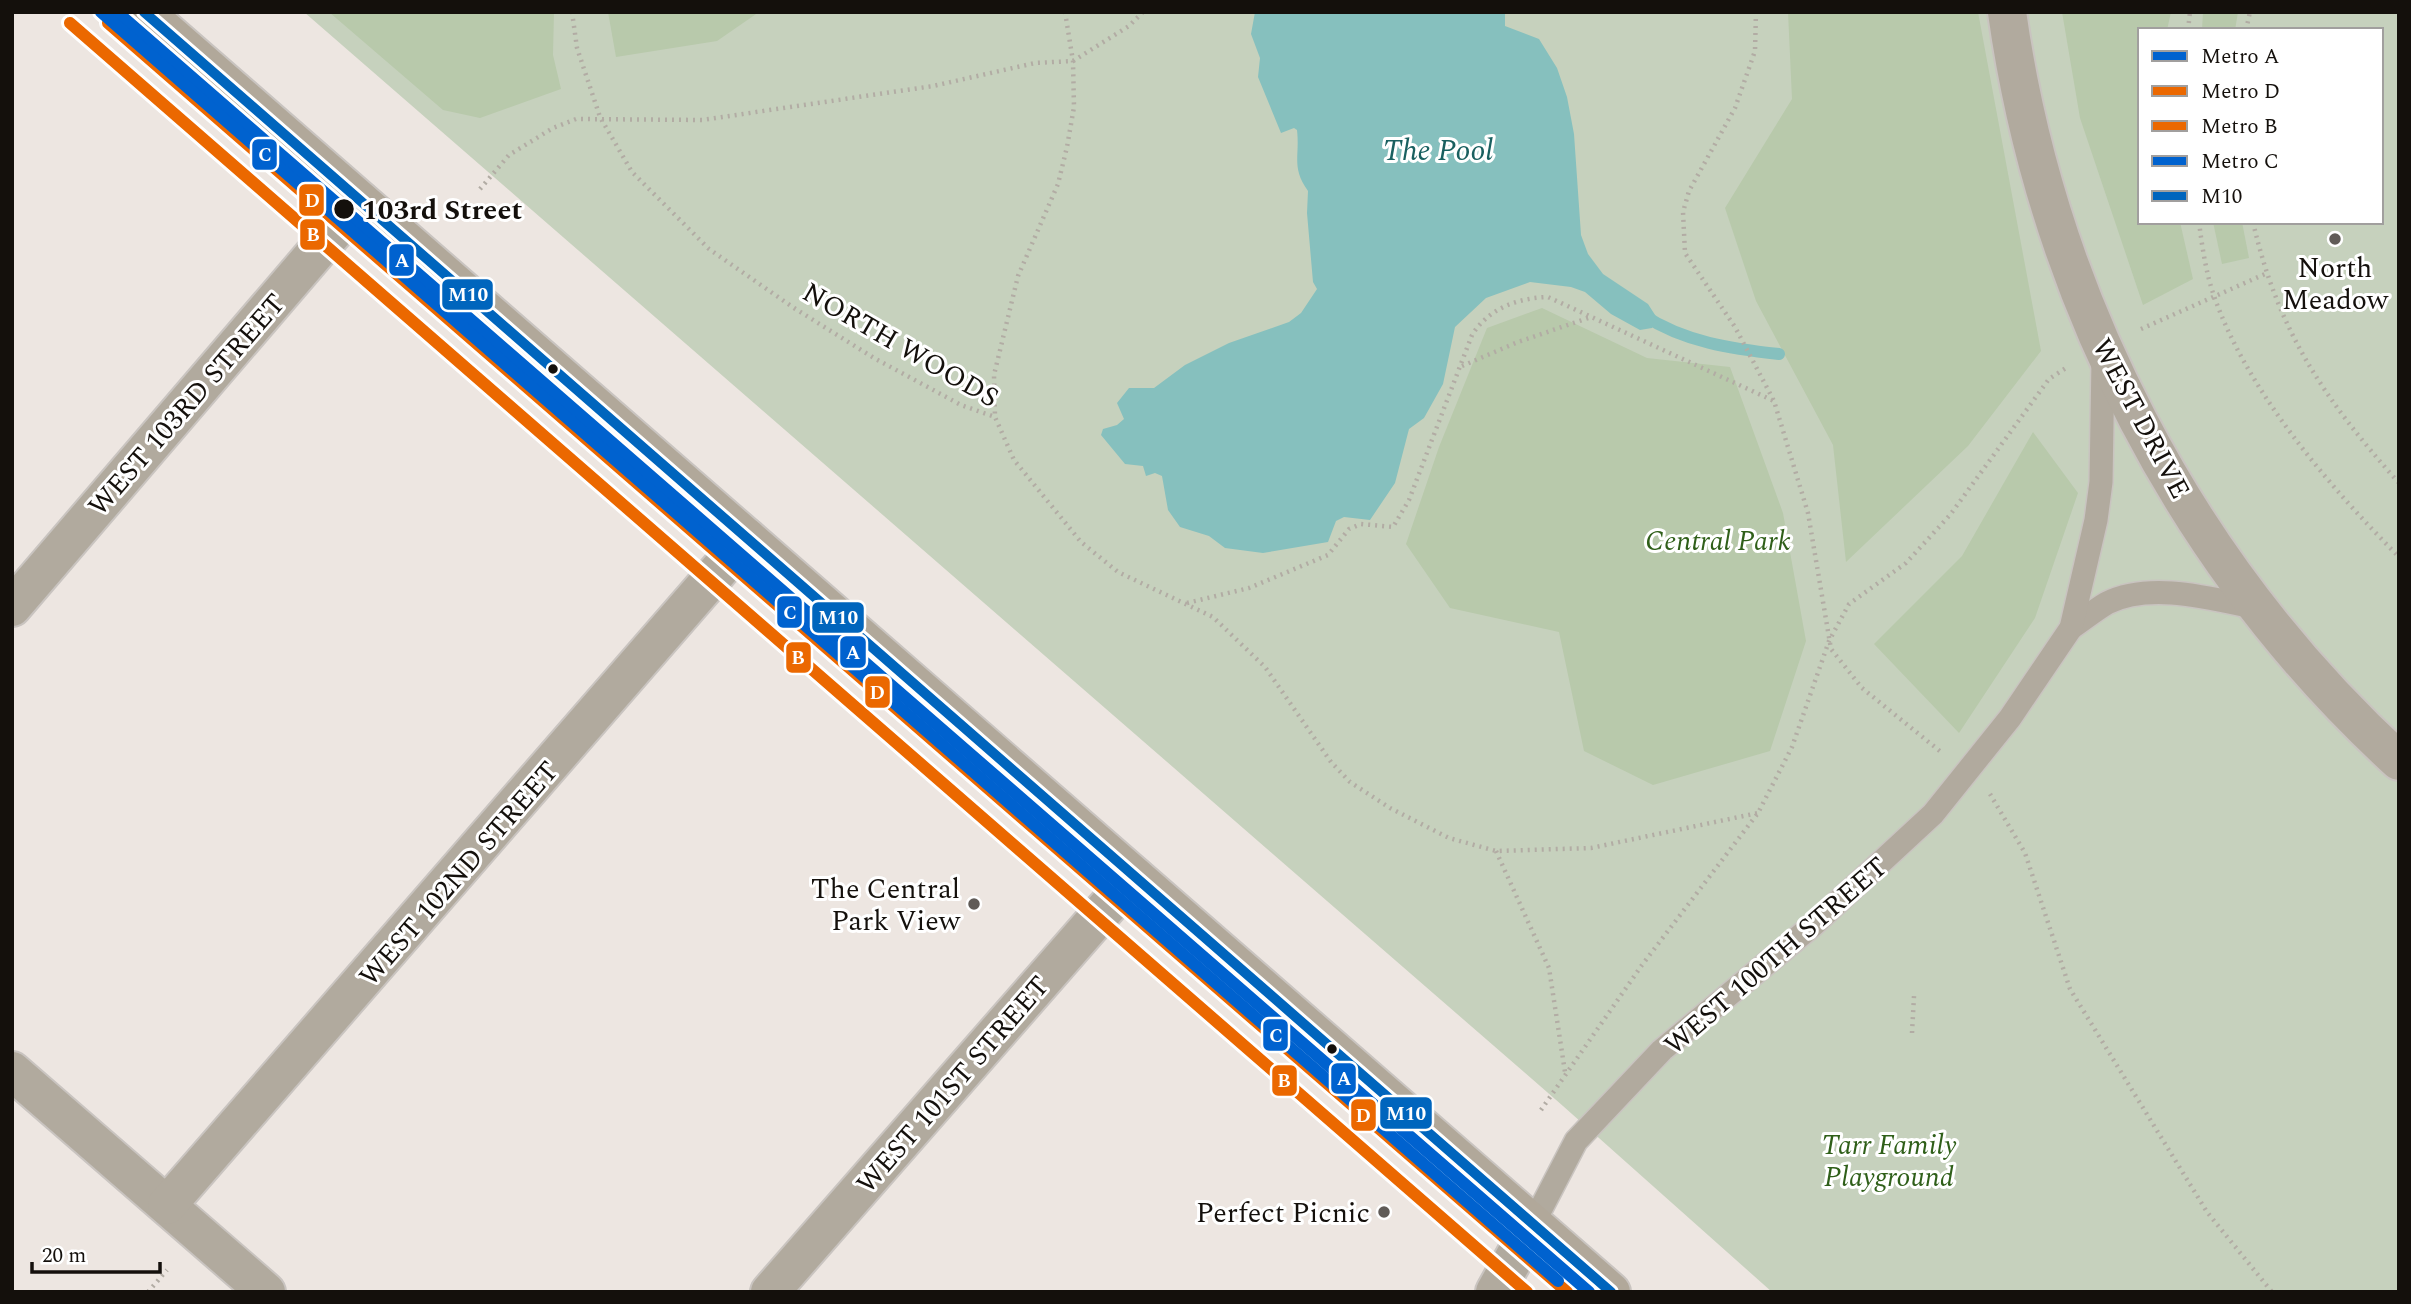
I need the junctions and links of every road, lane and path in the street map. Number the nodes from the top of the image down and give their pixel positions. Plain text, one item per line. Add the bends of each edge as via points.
1 (144, 12) edge
2 (572, 12) edge
3 (1065, 12) edge
4 (1143, 12) edge
5 (1756, 12) edge
6 (2007, 12) edge
7 (1073, 61) junction
8 (600, 117) junction
9 (481, 189) dead end
10 (360, 201) junction
11 (2199, 224) edge
12 (2253, 224) edge
13 (2265, 274) junction
14 (2214, 295) junction
15 (1591, 317) junction
16 (2104, 347) junction
17 (1461, 367) junction
18 (1774, 401) junction
19 (995, 417) junction
20 (2399, 483) edge
21 (747, 538) junction
22 (2399, 557) edge
23 (1186, 603) junction
24 (12, 607) edge
25 (2258, 608) junction
26 (2071, 628) junction
27 (1829, 641) junction
28 (1947, 757) dead end
29 (2399, 761) edge
30 (1988, 791) dead end
31 (1758, 813) junction
32 (1496, 851) junction
33 (1134, 876) junction
34 (1914, 996) dead end
35 (1912, 1033) dead end
36 (12, 1071) edge
37 (1565, 1072) junction
38 (1541, 1110) dead end
39 (167, 1205) junction
40 (1533, 1224) junction
41 (167, 1270) dead end
42 (148, 1292) edge
43 (266, 1292) edge
44 (770, 1292) edge
45 (1495, 1292) edge
46 (1611, 1292) edge
47 (2272, 1292) edge

1 - 10 main road
2 - 8 path, NORTH WOODS via 577,48
3 - 7 path
4 - 7 path
5 - 18 path via 1755,51 1747,76 1721,136 1689,191 1682,235 1685,253 1735,327
6 - 16 street, WEST DRIVE via 2016,76 2041,179 2057,232
7 - 8 path via 1035,63 933,86 702,120
7 - 19 path via 1074,107 1067,147 1058,184 1018,276 1005,324 994,375
8 - 9 path via 576,120 535,138 509,155
8 - 19 path, NORTH WOODS via 632,172 709,249 874,358 961,405
10 - 21 main road
10 - 24 street, WEST 103RD STREET
11 - 14 path
12 - 13 path
13 - 14 path
13 - 20 path via 2304,361 2331,403
14 - 16 path
14 - 22 path via 2234,340 2274,407 2324,474
15 - 17 path
15 - 17 path via 1548,297 1525,298 1479,324
15 - 18 path
16 - 25 street, WEST DRIVE via 2180,495
16 - 26 lane, WEST 100TH STREET via 2101,482
16 - 27 path via 2049,379 1950,515 1895,571 1849,604
17 - 23 path via 1409,500 1393,527 1361,524 1349,529 1328,555 1249,588
18 - 27 path via 1808,513
19 - 23 path, NORTH WOODS via 1014,460 1096,558 1140,584
21 - 33 main road
21 - 39 street, WEST 102ND STREET
23 - 32 path, NORTH WOODS via 1213,617 1252,652 1350,782 1449,838
25 - 26 lane, WEST 100TH STREET via 2188,595 2145,595 2108,603
25 - 29 street, WEST DRIVE via 2331,695
26 - 40 lane, WEST 100TH STREET via 2010,718 1933,814 1812,926 1662,1050 1576,1141
27 - 28 path via 1856,683
27 - 31 path via 1793,747
30 - 47 path via 2025,853 2070,989 2207,1212
31 - 32 path, NORTH WOODS via 1591,848
31 - 37 path
32 - 37 path via 1549,968
33 - 40 main road
33 - 44 street, WEST 101ST STREET
34 - 35 path
36 - 39 street
37 - 38 path
39 - 43 street
40 - 45 street, WEST 100TH STREET
40 - 46 main road
41 - 42 path

